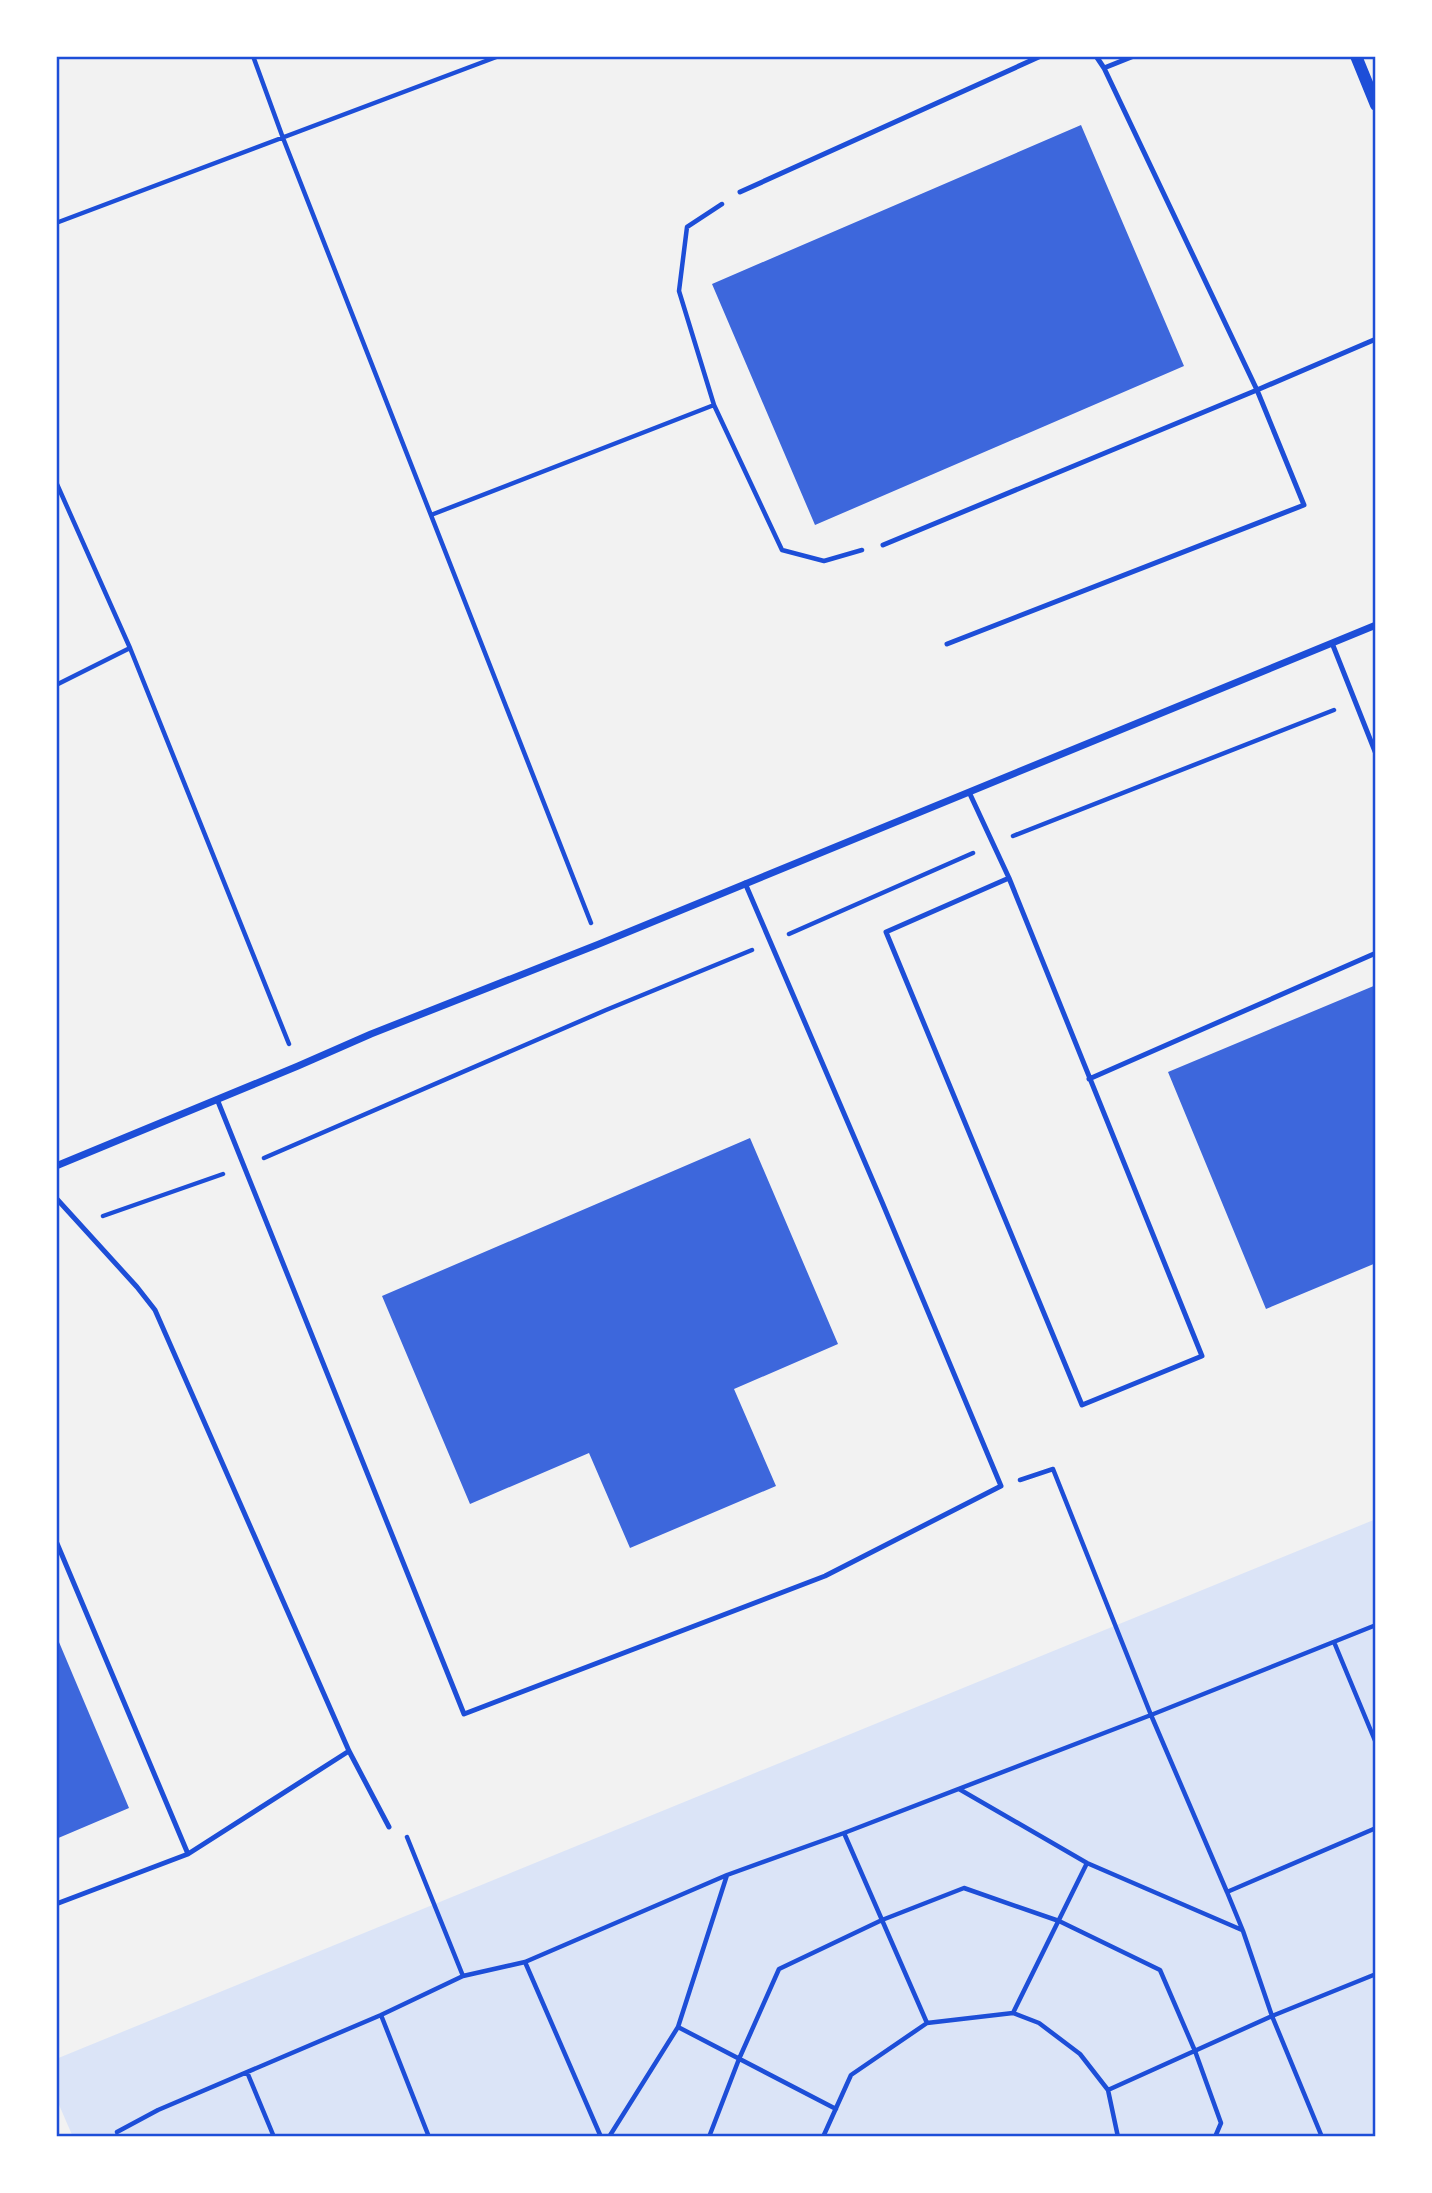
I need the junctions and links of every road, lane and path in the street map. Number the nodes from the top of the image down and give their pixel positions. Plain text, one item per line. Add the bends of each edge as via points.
1 (253, 56) edge
2 (499, 56) edge
3 (1041, 56) edge
4 (1096, 56) edge
5 (1134, 56) edge
6 (1356, 56) edge
7 (1104, 68) junction
8 (1376, 105) edge
9 (283, 138) junction
10 (740, 192) joint
11 (56, 223) edge
12 (1376, 339) edge
13 (1257, 390) junction
14 (714, 405) junction
15 (56, 482) edge
16 (431, 515) junction
17 (883, 545) joint
18 (1376, 625) edge
19 (1332, 643) junction
20 (947, 644) dead end
21 (131, 648) junction
22 (56, 685) edge
23 (1355, 702) junction
24 (1376, 754) edge
25 (969, 792) junction
26 (993, 844) junction
27 (1009, 878) junction
28 (745, 884) junction
29 (771, 942) junction
30 (599, 944) junction
31 (1376, 953) edge
32 (299, 1066) junction
33 (1089, 1079) junction
34 (217, 1099) junction
35 (56, 1166) edge
36 (244, 1167) junction
37 (56, 1198) edge
38 (80, 1224) junction
39 (1000, 1486) junction
40 (56, 1541) edge
41 (1376, 1625) edge
42 (1334, 1642) junction
43 (1151, 1715) junction
44 (1376, 1743) edge
45 (349, 1751) junction
46 (958, 1788) junction
47 (389, 1827) joint
48 (1376, 1828) edge
49 (844, 1833) junction
50 (188, 1854) junction
51 (1087, 1863) junction
52 (727, 1875) junction
53 (1227, 1892) junction
54 (56, 1904) edge
55 (882, 1920) junction
56 (1059, 1921) junction
57 (1243, 1931) junction
58 (525, 1962) junction
59 (1376, 1974) edge
60 (463, 1976) junction
61 (1013, 2013) junction
62 (381, 2015) junction
63 (1272, 2016) junction
64 (927, 2023) junction
65 (678, 2027) junction
66 (1195, 2051) junction
67 (739, 2059) junction
68 (247, 2072) junction
69 (1108, 2091) junction
70 (836, 2109) junction
71 (119, 2137) edge
72 (274, 2137) edge
73 (429, 2137) edge
74 (601, 2137) edge
75 (609, 2137) edge
76 (709, 2137) edge
77 (823, 2137) edge
78 (1118, 2137) edge
79 (1215, 2137) edge
80 (1322, 2137) edge

1 - 9 path
2 - 9 path
3 - 10 lane
4 - 7 lane
5 - 7 lane
6 - 8 street
7 - 13 lane
9 - 11 path
9 - 16 path
10 - 14 path via 687,227 679,291
12 - 13 lane
13 - 17 lane
13 - 20 lane via 1304,505
14 - 16 path
14 - 17 path via 782,550 824,561
15 - 21 path
16 - 30 path
18 - 19 street
19 - 23 lane
19 - 25 street
21 - 22 path
21 - 32 path
23 - 24 lane
23 - 26 path
25 - 26 lane
25 - 28 street
26 - 27 lane
26 - 29 path
27 - 33 lane
27 - 33 lane via 886,932 1082,1405 1202,1356
28 - 29 lane
28 - 30 street
29 - 36 path
29 - 39 lane
30 - 32 street
31 - 33 lane
32 - 34 street
34 - 35 street
34 - 36 lane
36 - 38 path
36 - 39 lane via 464,1714 825,1576
37 - 38 lane
38 - 45 lane via 155,1310
39 - 43 path via 1053,1469
40 - 50 lane
41 - 42 path
42 - 43 path
42 - 44 path
43 - 46 path
43 - 53 path
45 - 47 lane
45 - 50 lane
46 - 49 path
46 - 51 path
47 - 60 path via 406,1834
48 - 53 path
49 - 52 path
49 - 55 path
50 - 54 lane
51 - 56 path
51 - 57 path
52 - 58 path
52 - 65 path
53 - 57 path
55 - 56 path via 964,1888
55 - 64 path
55 - 67 path via 779,1969
56 - 61 path
56 - 66 path via 1160,1970
57 - 63 path
58 - 60 path
58 - 74 path
59 - 63 path
60 - 62 path
61 - 64 path
61 - 69 path via 1039,2023 1080,2054
62 - 68 path
62 - 73 path
63 - 66 path
63 - 80 path
64 - 70 path via 851,2075
65 - 67 path
65 - 75 path
66 - 69 path
66 - 79 path via 1221,2123
67 - 70 path
67 - 76 path
68 - 71 path via 158,2110 117,2132
68 - 72 path
69 - 78 path
70 - 77 path

